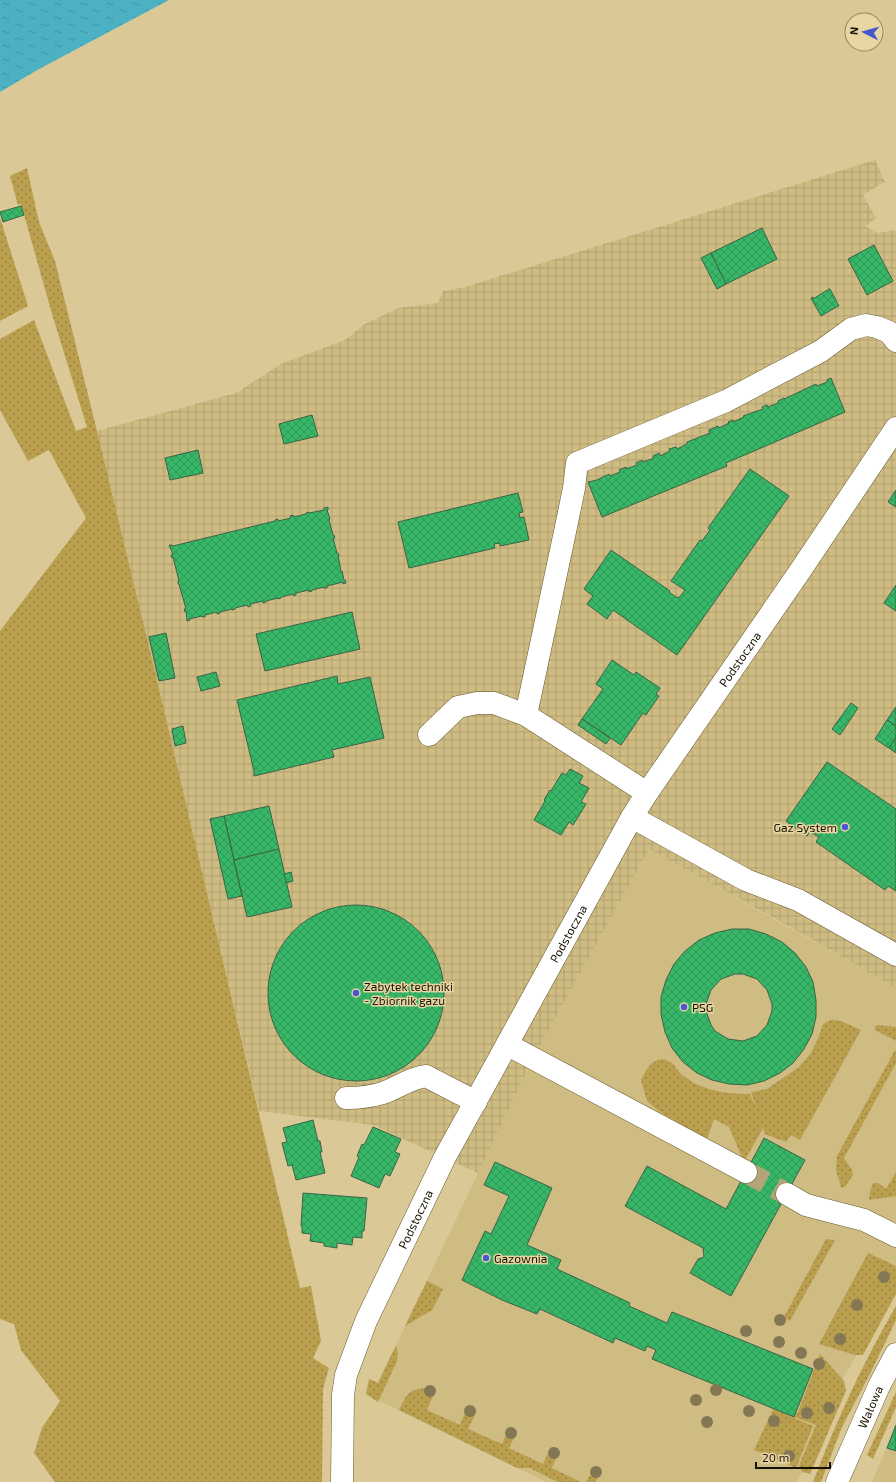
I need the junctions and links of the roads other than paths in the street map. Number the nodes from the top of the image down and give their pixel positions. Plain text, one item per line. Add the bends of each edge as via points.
1 (896, 341) edge
2 (896, 428) edge
3 (526, 715) junction
4 (429, 735) dead end
5 (647, 793) junction
6 (632, 817) junction
7 (896, 955) edge
8 (508, 1045) junction
9 (346, 1098) dead end
10 (476, 1102) junction
11 (746, 1172) tunnel mouth
12 (787, 1194) tunnel mouth
13 (896, 1236) edge
14 (896, 1354) edge
15 (342, 1482) edge
16 (837, 1482) edge

1 - 3 street via 889,332 877,327 866,325 851,329 822,351 726,401 577,463 574,488
2 - 5 street, Podstoczna
3 - 4 street via 494,703 477,703 458,707
3 - 5 street
5 - 6 street, Podstoczna
6 - 7 street via 746,880 798,900
6 - 8 street, Podstoczna
8 - 10 street, Podstoczna
8 - 11 street
9 - 10 street via 366,1097 426,1076
10 - 15 street, Podstoczna via 445,1158 366,1321 351,1360 343,1395
12 - 13 street via 806,1205 864,1220
14 - 16 street, Wałowa via 879,1386

